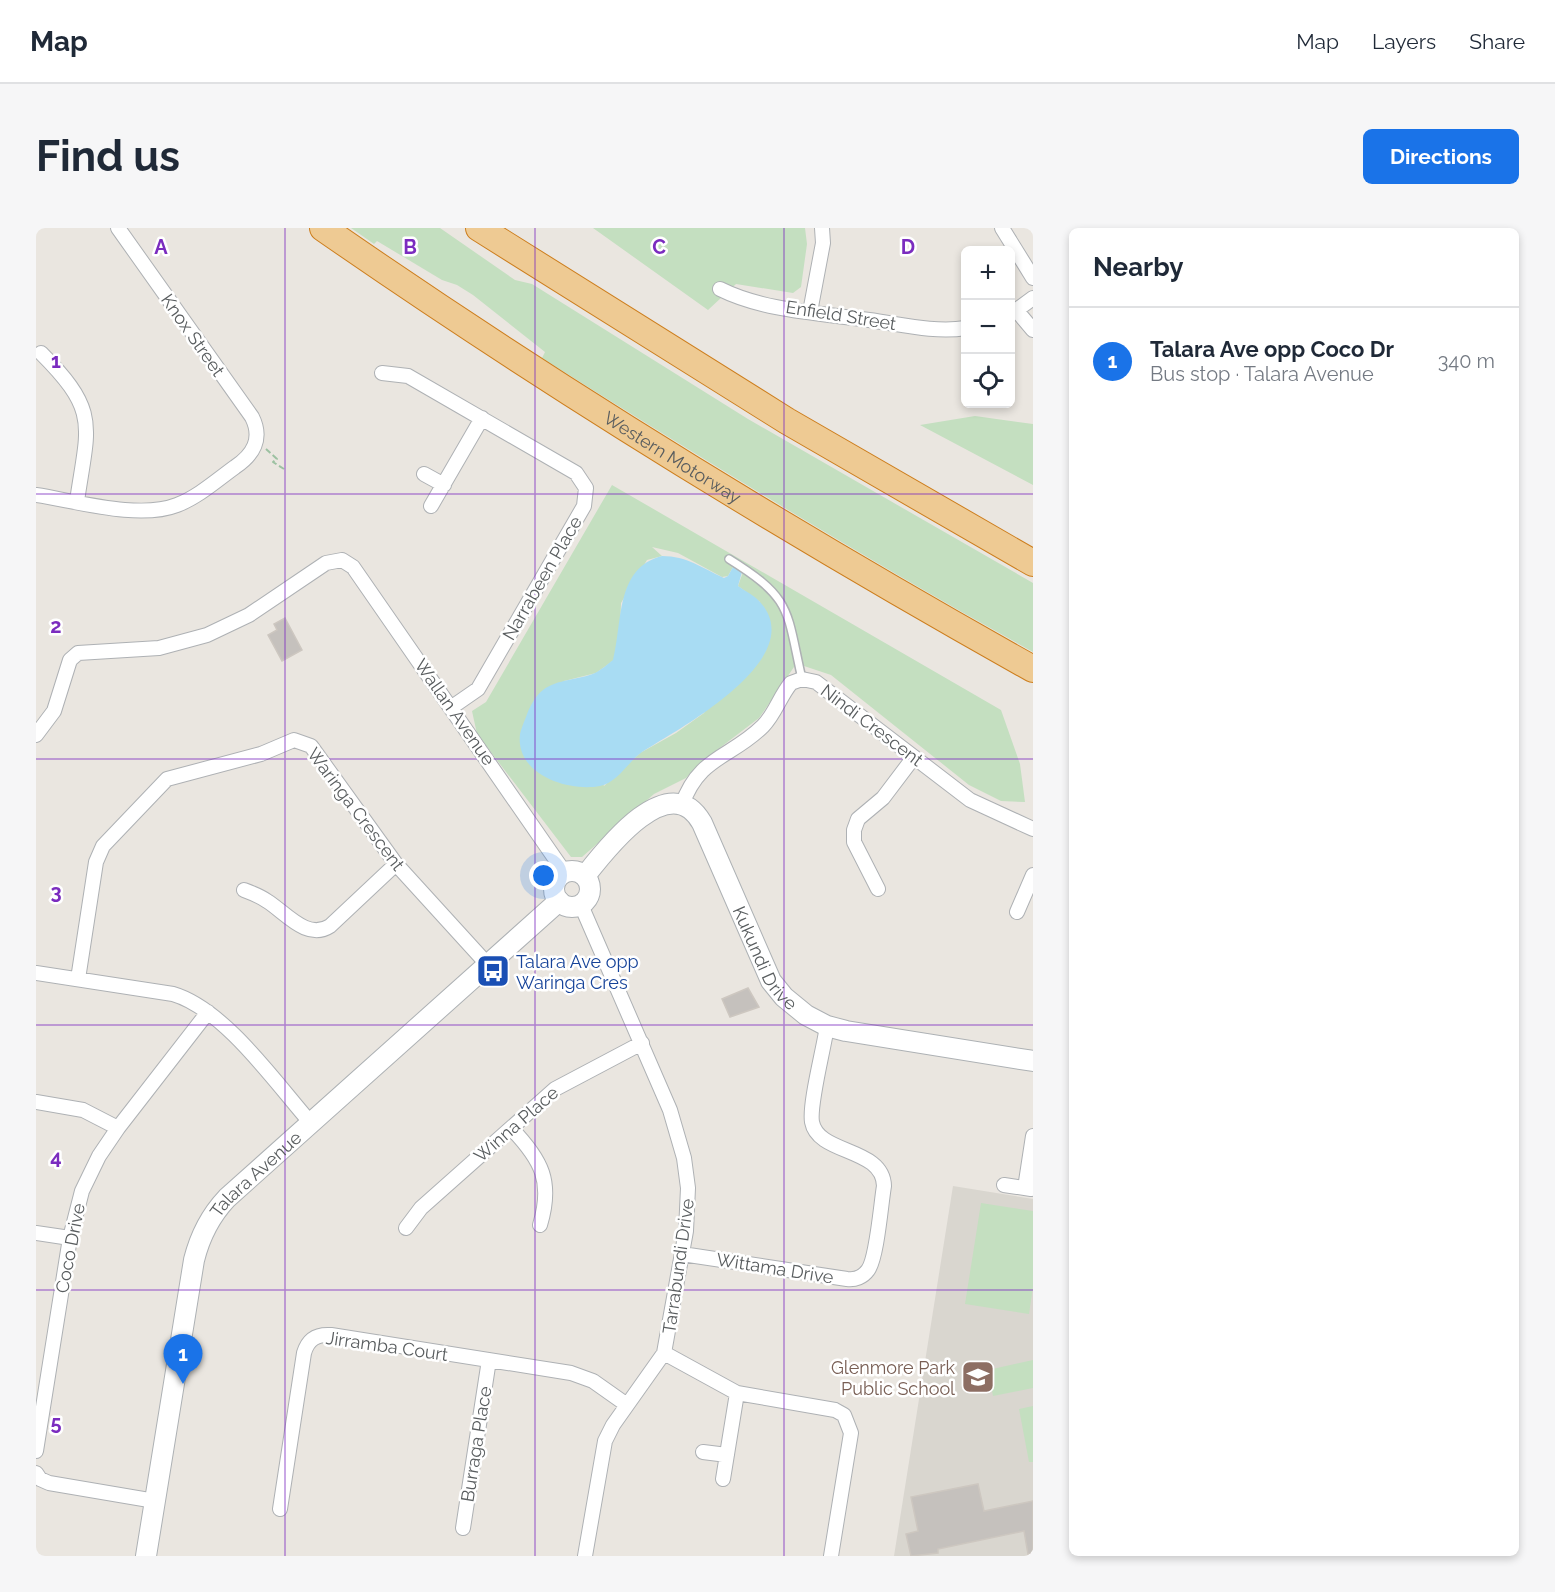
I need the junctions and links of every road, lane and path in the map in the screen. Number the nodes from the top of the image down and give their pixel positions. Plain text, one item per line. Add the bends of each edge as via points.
1 (118, 228) edge
2 (323, 228) edge
3 (479, 228) edge
4 (822, 228) edge
5 (1002, 228) edge
6 (1033, 278) edge
7 (720, 290) dead end
8 (1033, 298) edge
9 (1015, 311) edge
10 (810, 312) junction
11 (1015, 313) edge
12 (961, 328) edge
13 (1033, 330) edge
14 (42, 353) dead end
15 (382, 373) dead end
16 (482, 418) junction
17 (255, 445) junction
18 (284, 469) dead end
19 (424, 474) dead end
20 (444, 485) junction
21 (36, 495) edge
22 (77, 501) junction
23 (432, 506) dead end
24 (729, 559) dead end
25 (1033, 563) edge
26 (1033, 669) edge
27 (802, 679) junction
28 (452, 707) junction
29 (36, 735) edge
30 (914, 757) junction
31 (682, 805) junction
32 (1033, 829) edge
33 (396, 864) junction
34 (565, 873) junction
35 (1033, 874) edge
36 (585, 876) junction
37 (878, 889) dead end
38 (244, 890) dead end
39 (559, 901) junction
40 (580, 905) junction
41 (1017, 912) dead end
42 (488, 965) junction
43 (36, 973) edge
44 (78, 979) junction
45 (208, 1012) junction
46 (827, 1026) junction
47 (642, 1043) junction
48 (1033, 1061) edge
49 (36, 1102) edge
50 (310, 1122) junction
51 (118, 1128) junction
52 (511, 1128) junction
53 (1033, 1136) edge
54 (1004, 1185) dead end
55 (1029, 1189) edge
56 (540, 1225) dead end
57 (406, 1228) dead end
58 (36, 1233) edge
59 (69, 1238) junction
60 (682, 1254) junction
61 (664, 1353) junction
62 (489, 1360) junction
63 (737, 1394) junction
64 (627, 1405) junction
65 (36, 1451) edge
66 (703, 1452) dead end
67 (727, 1455) junction
68 (36, 1473) edge
69 (723, 1479) dead end
70 (155, 1501) junction
71 (280, 1509) dead end
72 (464, 1528) dead end
73 (146, 1556) edge
74 (585, 1556) edge
75 (831, 1556) edge

1 - 17 street, Knox Street via 252,417
2 - 26 highway, Western Motorway via 686,466
3 - 25 highway via 786,421
4 - 10 street via 823,243
5 - 6 street
7 - 10 street, Enfield Street via 742,299
8 - 9 street
10 - 12 street, Enfield Street via 935,329
11 - 13 street
14 - 22 street via 78,397 87,417
15 - 16 street, Narrabeen Place via 408,376
16 - 20 street
16 - 28 street, Narrabeen Place via 576,473 585,484 587,497 478,688
17 - 18 path via 273,453 277,459 273,462
17 - 22 street via 246,460 188,500 169,508 136,510
19 - 20 street
20 - 23 street
21 - 22 street
24 - 27 lane via 780,598
27 - 30 street, Nindi Crescent via 816,682
27 - 31 street, Nindi Crescent via 788,688 764,725 699,772
28 - 29 street, Wallan Avenue via 353,567 337,560 326,563 249,615 207,635 159,648 78,653 70,660 54,711
28 - 34 street, Wallan Avenue
30 - 32 street, Nindi Crescent via 970,800
30 - 37 street via 883,798 858,819 854,830 858,851
31 - 36 street via 662,805 647,812 615,840
31 - 46 street, Kukundi Drive via 702,823 771,981 799,1010
33 - 38 street via 330,926 320,930 305,928 266,900
33 - 42 street, Waringa Crescent
33 - 44 street, Waringa Crescent via 311,746 303,741 289,740 261,754 171,777 99,852
34 - 36 street via 575,871
34 - 39 street via 555,885
35 - 41 street
36 - 40 street via 590,892
39 - 40 street via 569,907
39 - 42 street, Talara Avenue
40 - 47 street, Tarrabundi Drive
42 - 50 street, Talara Avenue
43 - 44 street
44 - 45 street via 173,994
45 - 50 street via 229,1030
45 - 51 street, Coco Drive
46 - 48 street, Kukundi Drive
46 - 60 street, Wittama Drive via 812,1121 820,1137 872,1163 882,1175 884,1185 868,1270 847,1279
47 - 52 street, Winna Place via 562,1084
47 - 60 street, Tarrabundi Drive via 670,1110 684,1158 688,1198
49 - 51 street via 83,1110
50 - 70 street, Talara Avenue via 226,1197 200,1240
51 - 59 street, Coco Drive via 85,1184
52 - 56 street via 530,1148 546,1185 547,1204
52 - 57 street, Winna Place via 421,1208
53 - 55 street
54 - 55 street
58 - 59 street
59 - 65 street, Coco Drive
60 - 61 street, Tarrabundi Drive
61 - 63 street
61 - 64 street, Tarrabundi Drive
62 - 64 street, Jirramba Court via 578,1375
62 - 71 street, Jirramba Court via 331,1335 314,1338 304,1353
62 - 72 street, Burraga Place
63 - 67 street
63 - 75 street via 836,1410 848,1420 850,1433
64 - 74 street, Tarrabundi Drive via 602,1449
66 - 67 street
67 - 69 street
68 - 70 street via 49,1483
70 - 73 street, Talara Avenue

